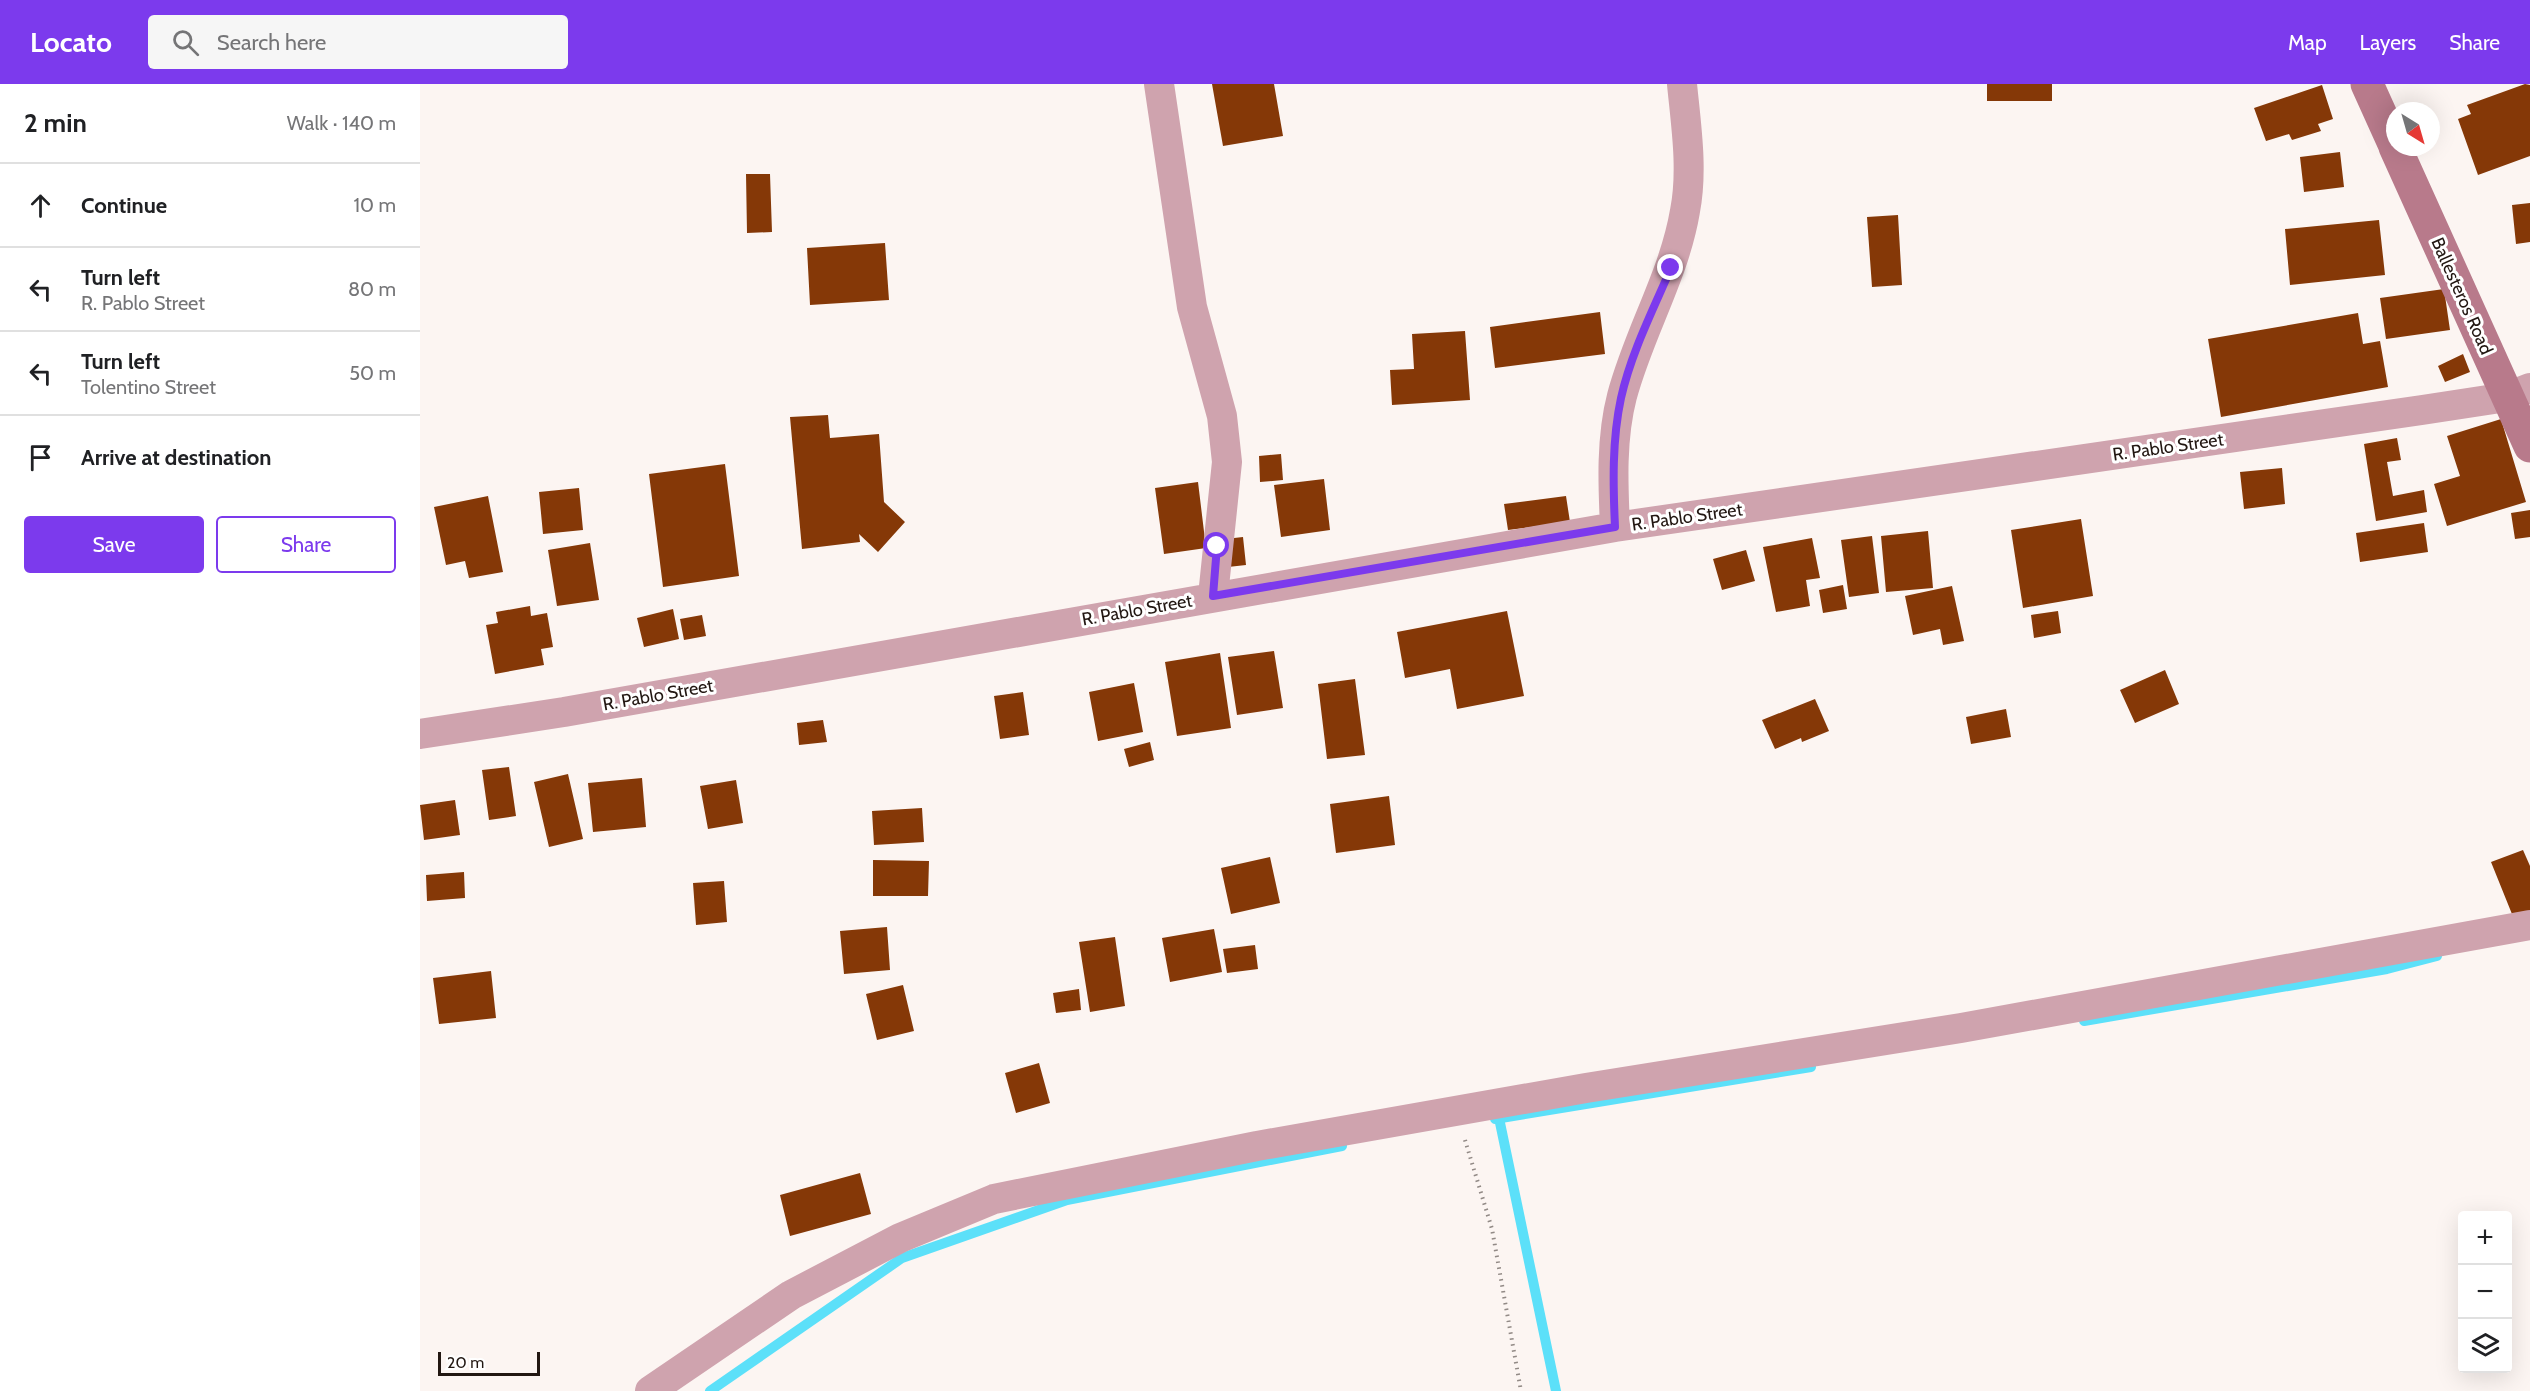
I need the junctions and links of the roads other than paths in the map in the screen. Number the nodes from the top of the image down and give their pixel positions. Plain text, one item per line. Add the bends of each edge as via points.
1 (1159, 84) edge
2 (1682, 84) edge
3 (2367, 84) edge
4 (2386, 126) edge
5 (2400, 156) edge
6 (2518, 392) edge
7 (2530, 446) edge
8 (1615, 527) junction
9 (1213, 596) junction
10 (420, 734) edge
11 (2530, 925) edge
12 (650, 1391) edge

1 - 9 street via 1192,307 1222,416 1227,462
2 - 8 street via 1688,136 1686,210 1671,268 1638,345 1621,398 1613,466
3 - 4 main road, Ballesteros Road
5 - 6 main road, Ballesteros Road
6 - 7 main road, Ballesteros Road
6 - 8 street, R. Pablo Street
8 - 9 street, R. Pablo Street
9 - 10 street, R. Pablo Street via 564,712
11 - 12 street via 1961,1028 1235,1150 994,1199 900,1238 791,1295

